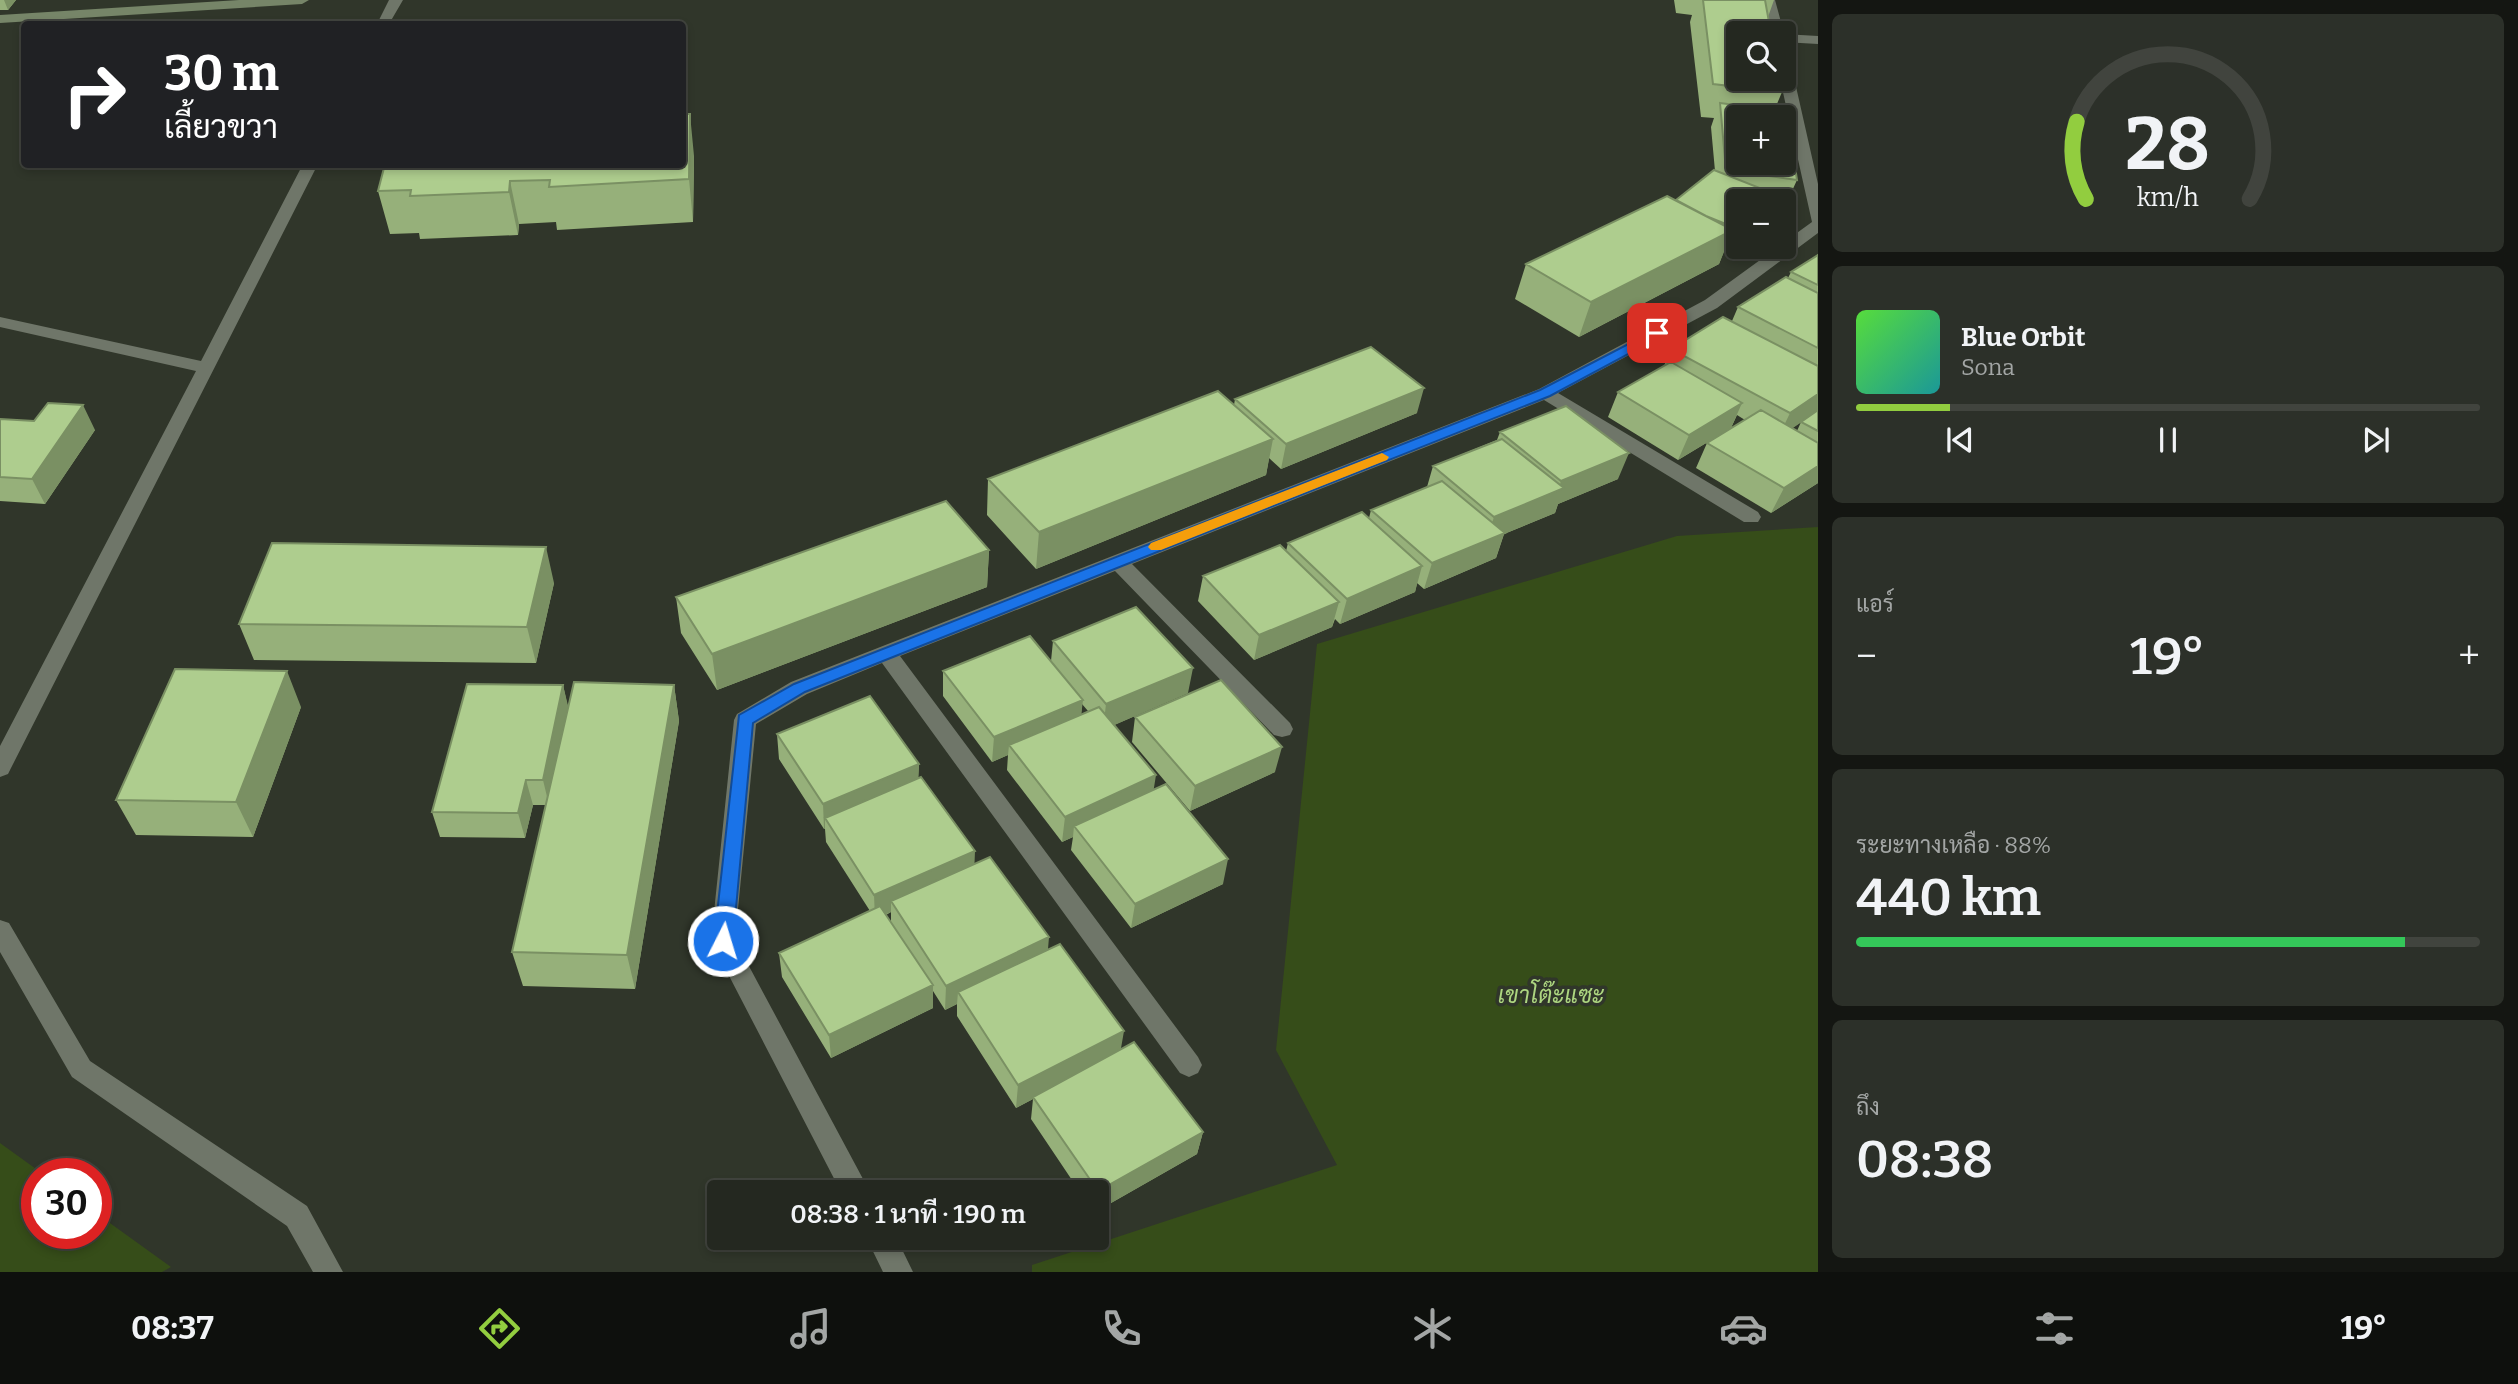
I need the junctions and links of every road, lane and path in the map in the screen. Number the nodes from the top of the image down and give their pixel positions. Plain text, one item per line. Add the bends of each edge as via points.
1 (302, 0) edge
2 (396, 0) edge
3 (1768, 0) edge
4 (0, 19) edge
5 (385, 21) edge
6 (1774, 21) edge
7 (1796, 39) edge
8 (1818, 40) edge
9 (1790, 91) edge
10 (1797, 123) junction
11 (1818, 124) edge
12 (309, 168) edge
13 (1818, 219) edge
14 (1818, 225) edge
15 (1680, 321) junction
16 (0, 322) edge
17 (1703, 333) edge
18 (206, 368) junction
19 (1545, 393) junction
20 (1751, 517) dead end
21 (1118, 562) junction
22 (887, 653) junction
23 (1282, 729) dead end
24 (0, 768) edge
25 (0, 930) edge
26 (1189, 1065) dead end
27 (850, 1180) edge
28 (887, 1250) edge
29 (329, 1272) edge
30 (899, 1272) edge

1 - 4 street
2 - 5 street
3 - 6 street
7 - 8 street
9 - 10 street
10 - 11 street
10 - 13 street
12 - 18 street
14 - 15 street via 1711,304
15 - 17 street
15 - 19 street
16 - 18 street
18 - 24 street
19 - 20 street
19 - 21 street
21 - 22 street
21 - 23 street
22 - 26 street
22 - 27 street via 799,688 745,720 723,941
25 - 29 street via 81,1069 297,1216
28 - 30 street

